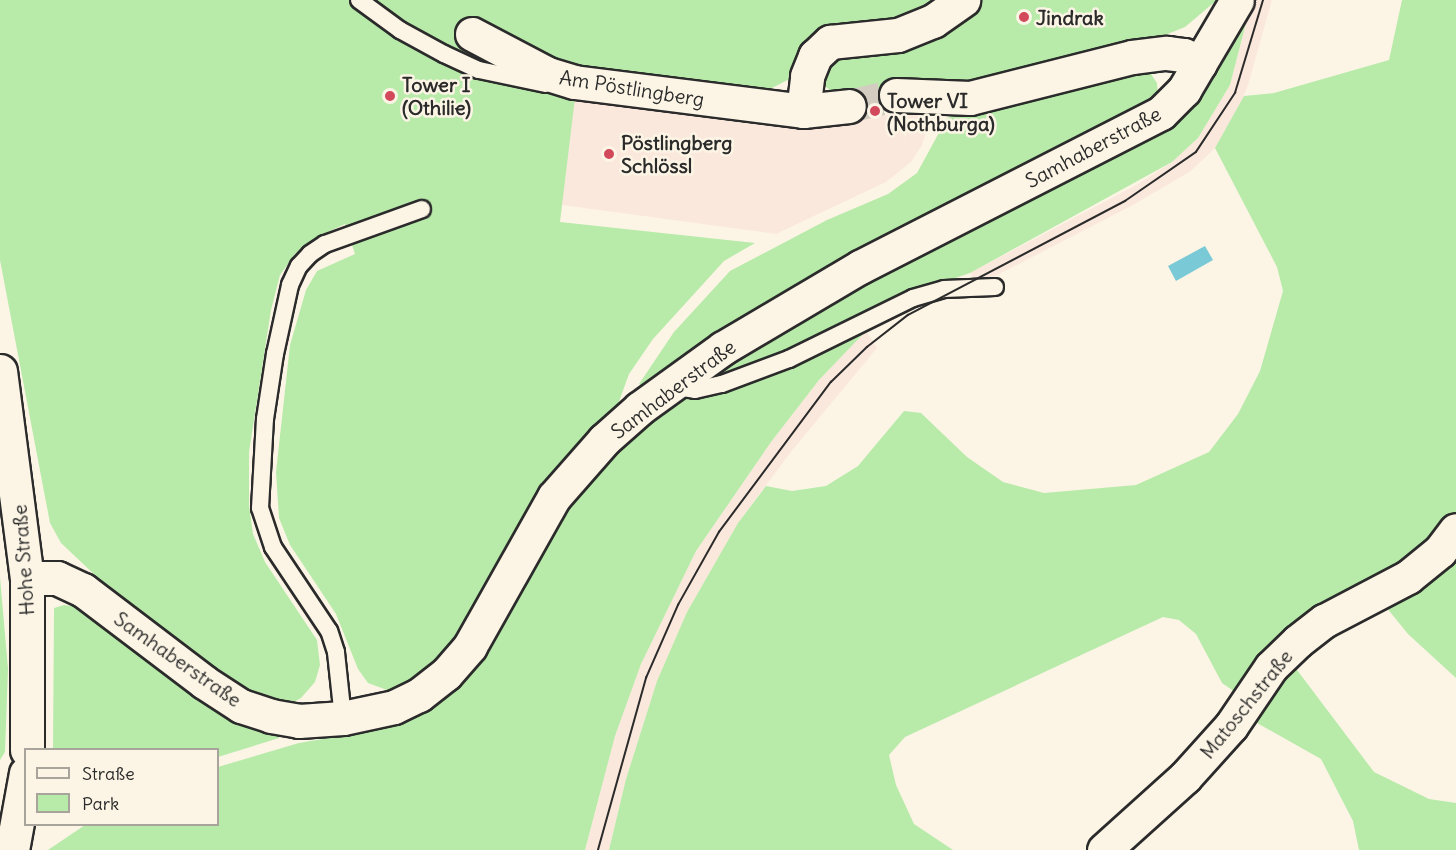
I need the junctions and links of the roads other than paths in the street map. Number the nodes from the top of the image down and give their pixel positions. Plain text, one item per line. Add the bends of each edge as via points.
1 (359, 0) edge
2 (963, 0) edge
3 (1237, 0) edge
4 (472, 34) dead end
5 (1200, 64) junction
6 (574, 82) junction
7 (896, 95) tunnel mouth
8 (849, 106) tunnel mouth
9 (803, 111) junction
10 (422, 209) dead end
11 (995, 287) dead end
12 (0, 371) edge
13 (675, 382) junction
14 (1456, 530) edge
15 (27, 578) junction
16 (343, 718) junction
17 (27, 748) edge
18 (24, 784) edge
19 (12, 850) edge
20 (1104, 850) edge

1 - 6 lane via 421,43 479,70 547,84
2 - 9 street via 933,21 898,34 830,42 815,56 807,76
3 - 5 street, Samhaberstraße
4 - 6 street, Am Pöstlingberg via 548,74
5 - 7 street via 1184,55 1167,53 1132,57 970,98
5 - 13 street, Samhaberstraße via 1174,102 1161,113 860,267 723,348
6 - 9 street, Am Pöstlingberg
8 - 9 street, Am Pöstlingberg
10 - 16 lane via 325,244 310,254 298,266 290,285 275,354 260,508 273,547 329,631 336,652
11 - 13 lane via 944,289 914,298 789,358 722,384 695,390
12 - 15 street, Hohe Straße
13 - 16 street, Samhaberstraße via 604,440 554,497 492,613 446,674 419,695 394,707
14 - 20 street, Matoschstraße via 1440,551 1408,577 1324,621 1298,641 1271,667 1231,726 1185,777
15 - 16 street, Samhaberstraße via 57,578 83,590 241,706 298,721
15 - 17 street, Hohe Straße
18 - 19 street

